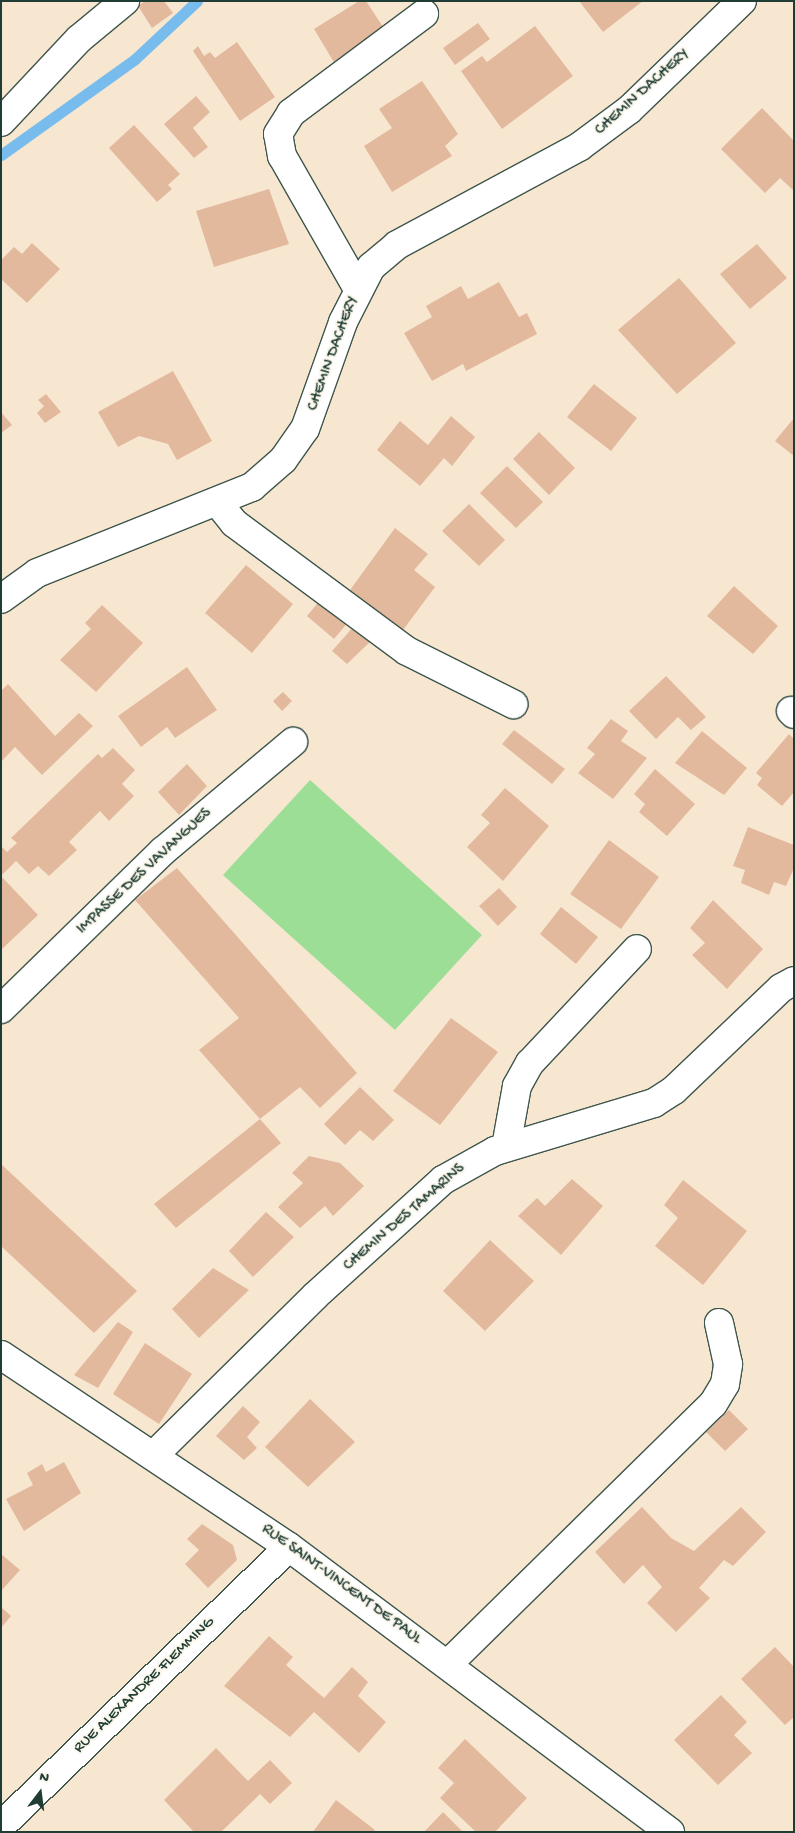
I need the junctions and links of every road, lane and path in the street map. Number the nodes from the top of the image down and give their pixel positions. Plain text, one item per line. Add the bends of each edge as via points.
1 (125, 1) edge
2 (742, 1) edge
3 (424, 14) dead end
4 (1, 122) edge
5 (358, 290) junction
6 (218, 503) junction
7 (1, 599) edge
8 (513, 704) dead end
9 (293, 742) dead end
10 (637, 949) dead end
11 (794, 981) edge
12 (1, 1009) edge
13 (506, 1147) junction
14 (719, 1323) dead end
15 (1, 1355) edge
16 (154, 1454) junction
17 (289, 1547) junction
18 (449, 1663) junction
19 (1, 1826) edge
20 (670, 1832) edge

1 - 4 street via 79,39
2 - 5 street, CHEMIN DACHERY via 628,110 579,148 397,245 371,267
3 - 5 street via 291,113 278,134 282,156
5 - 6 street, CHEMIN DACHERY via 306,429 283,460 259,481
6 - 7 street, CHEMIN DACHERY via 37,573
6 - 8 street via 234,523 407,651
9 - 12 street, IMPASSE DES VAVANGUES via 163,851
10 - 13 street via 530,1063 517,1086
11 - 13 street, CHEMIN DES TAMARINS via 781,988 674,1090 654,1103
13 - 16 street, CHEMIN DES TAMARINS via 467,1163 443,1180 315,1296
14 - 18 street via 728,1364 725,1384 714,1404
15 - 16 street, RUE SAINT-VINCENT DE PAUL
16 - 17 street, RUE SAINT-VINCENT DE PAUL
17 - 18 street, RUE SAINT-VINCENT DE PAUL
17 - 19 street, RUE ALEXANDRE FLEMMING
18 - 20 street, RUE SAINT-VINCENT DE PAUL

